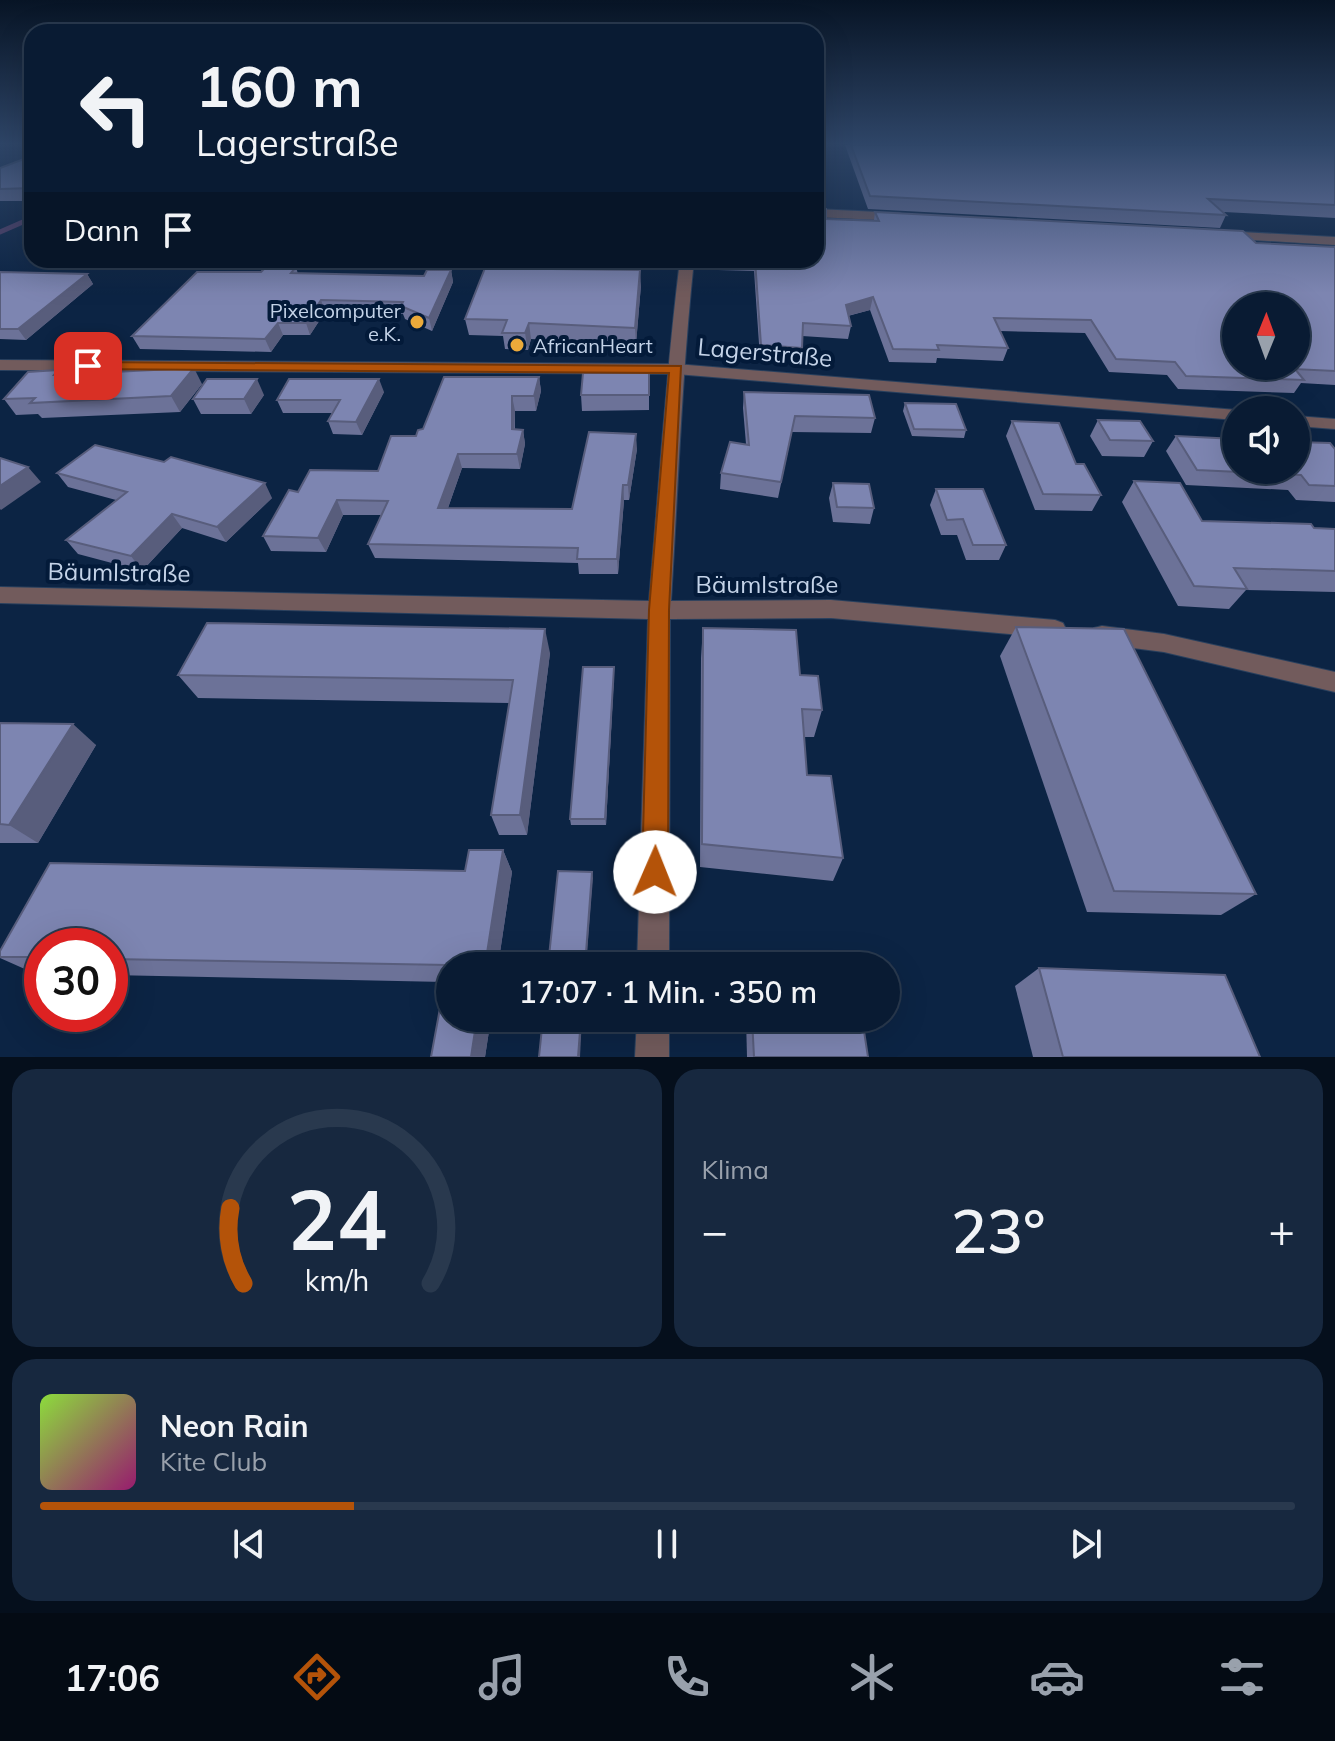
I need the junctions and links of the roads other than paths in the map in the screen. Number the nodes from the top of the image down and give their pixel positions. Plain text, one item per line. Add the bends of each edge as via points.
1 (824, 213) edge
2 (917, 218) edge
3 (1208, 234) edge
4 (1335, 241) edge
5 (686, 268) edge
6 (0, 365) edge
7 (676, 369) junction
8 (1222, 414) edge
9 (1310, 422) edge
10 (1335, 424) edge
11 (0, 595) edge
12 (659, 610) junction
13 (1335, 682) edge
14 (653, 952) edge
15 (653, 1032) edge
16 (652, 1057) edge

1 - 2 street
3 - 4 street
5 - 7 street
6 - 7 street, Lagerstraße
7 - 8 street, Lagerstraße
7 - 12 street
9 - 10 street
11 - 12 street, Bäumlstraße
12 - 13 street, Bäumlstraße via 831,609 1059,630 1164,643
12 - 14 street
15 - 16 street

